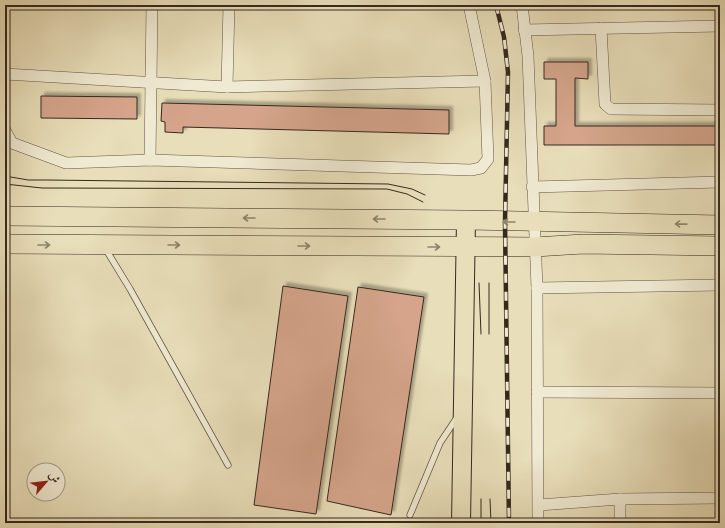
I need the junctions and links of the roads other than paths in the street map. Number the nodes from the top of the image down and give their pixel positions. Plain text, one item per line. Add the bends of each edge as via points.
1 (152, 5) edge
2 (229, 5) edge
3 (469, 5) edge
4 (522, 5) edge
5 (720, 26) edge
6 (601, 28) junction
7 (524, 30) junction
8 (5, 74) edge
9 (485, 81) junction
10 (151, 82) junction
11 (227, 87) junction
12 (720, 110) edge
13 (5, 130) edge
14 (9, 142) edge
15 (150, 160) junction
16 (720, 182) edge
17 (532, 187) junction
18 (5, 216) edge
19 (466, 220) junction
20 (533, 222) junction
21 (720, 225) edge
22 (5, 244) edge
23 (103, 245) junction
24 (720, 246) edge
25 (465, 247) junction
26 (535, 247) junction
27 (720, 285) edge
28 (537, 288) junction
29 (537, 392) junction
30 (720, 393) edge
31 (464, 407) junction
32 (228, 465) dead end
33 (720, 498) edge
34 (620, 499) junction
35 (538, 505) junction
36 (410, 515) dead end
37 (461, 523) edge
38 (538, 523) edge
39 (620, 523) edge

1 - 10 street
2 - 11 street
3 - 9 street
4 - 7 street
5 - 6 street
6 - 7 street
6 - 12 street via 605,104 611,110
7 - 17 street via 528,56
8 - 10 street
9 - 11 street
9 - 15 street via 488,159 481,168 471,170
10 - 11 street
10 - 15 street
13 - 14 street
14 - 15 street via 66,163
16 - 17 street
17 - 20 street
19 -> 18 highway
20 -> 19 highway
19 - 25 main road
21 -> 20 highway
20 - 26 street
22 -> 23 highway
23 -> 25 highway
23 - 32 lane
24 - 26 highway via 583,244
25 - 26 highway
25 - 31 main road
26 - 28 street
27 - 28 street
28 - 29 street
29 - 30 street
29 - 35 street
31 - 36 lane via 440,443
31 - 37 main road
33 - 34 street
34 - 35 street
34 - 39 street
35 - 38 street

